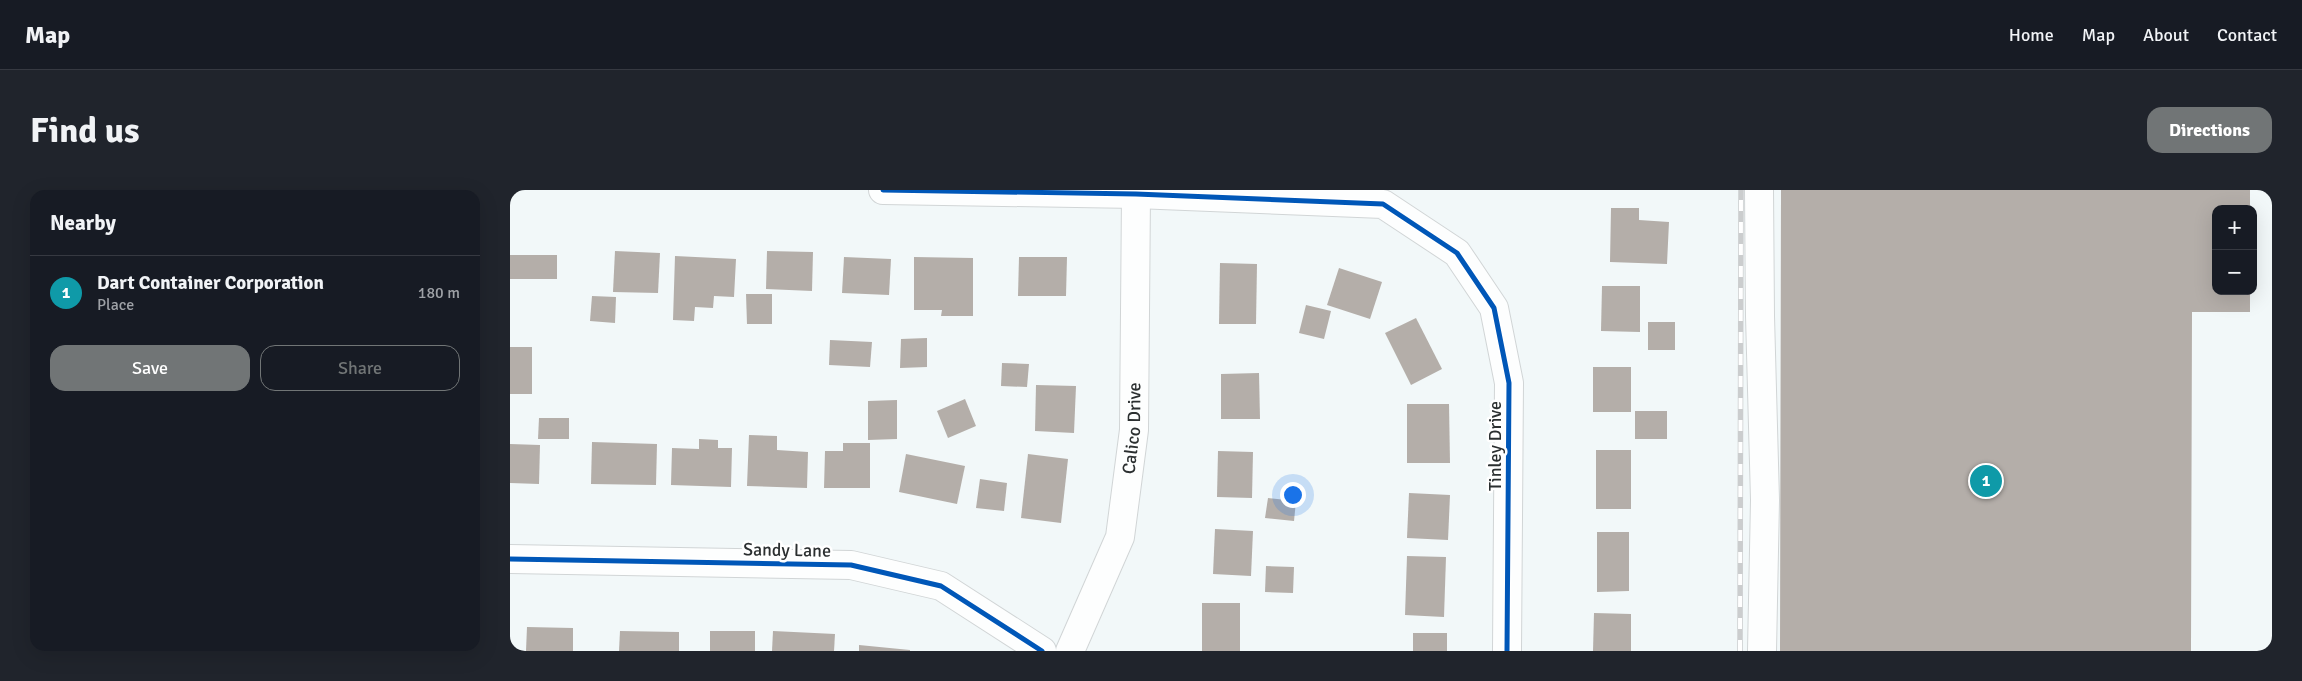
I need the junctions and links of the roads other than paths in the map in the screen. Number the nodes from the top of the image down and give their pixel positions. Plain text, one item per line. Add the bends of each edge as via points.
1 (883, 190) edge
2 (1760, 190) edge
3 (1136, 194) junction
4 (510, 559) edge
5 (1042, 651) edge
6 (1070, 651) edge
7 (1507, 651) edge
8 (1762, 651) edge

1 - 3 street
2 - 8 street via 1765,500
3 - 6 street, Calico Drive via 1134,430 1120,537
3 - 7 street, Tinley Drive via 1383,204 1457,254 1494,308 1508,383
4 - 5 street, Sandy Lane via 851,565 942,586

